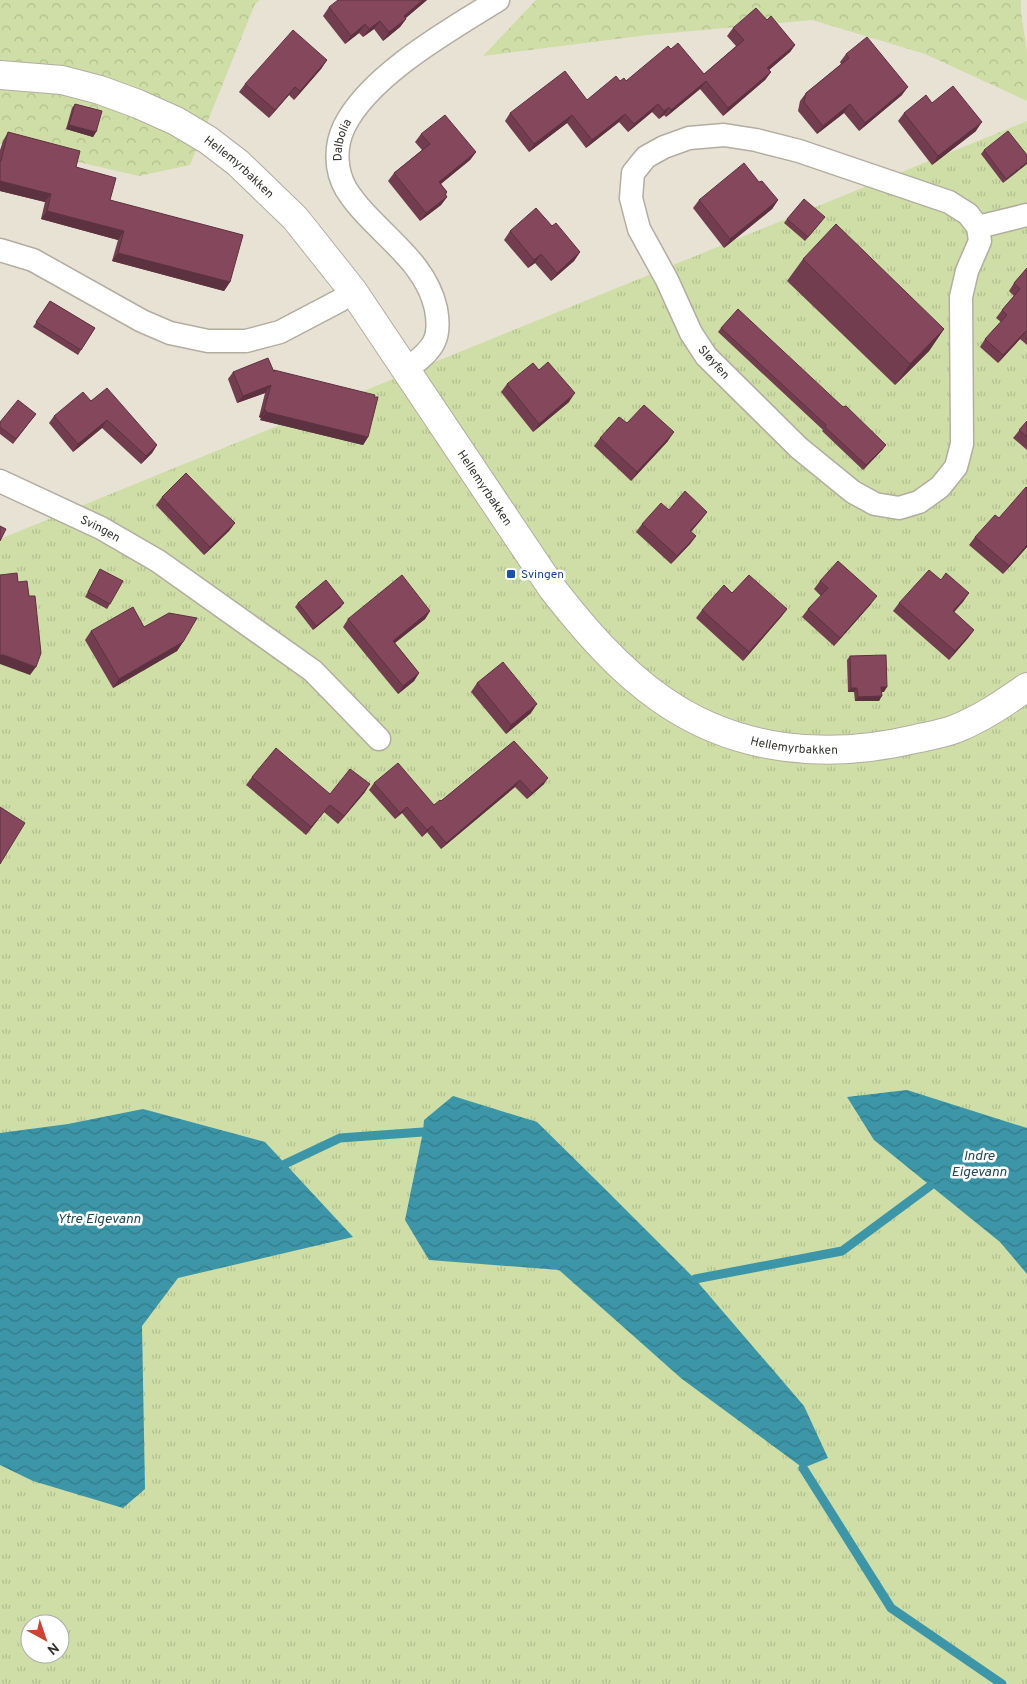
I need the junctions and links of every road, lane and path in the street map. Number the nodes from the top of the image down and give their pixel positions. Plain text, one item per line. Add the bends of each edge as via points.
1 (498, 0) edge
2 (0, 75) edge
3 (1027, 215) edge
4 (978, 227) junction
5 (0, 250) edge
6 (354, 291) junction
7 (407, 369) junction
8 (0, 481) edge
9 (1027, 688) edge
10 (379, 739) dead end

1 - 7 street, Dalbolia via 423,47 369,93 353,111 338,149 338,170 346,189 425,279 434,298 438,320 434,342
2 - 6 street, Hellemyrbakken via 62,80 100,90 176,121 208,140 238,163 295,218
3 - 4 street
4 - 4 street, Sløyfen via 968,214 949,202 756,140 724,135 689,138 646,157 633,173 631,198 639,229 691,333 706,356 799,448 853,492 875,504 899,508 919,502 940,487 956,467 962,444 961,297 967,271 980,241
5 - 6 street via 33,260 149,324 170,333 208,341 246,341 280,332
6 - 7 street, Hellemyrbakken
7 - 9 street, Hellemyrbakken via 552,588 581,626 660,699 703,724 781,748 847,750 890,745 953,730 977,720
8 - 10 street, Svingen via 101,528 158,561 313,671

